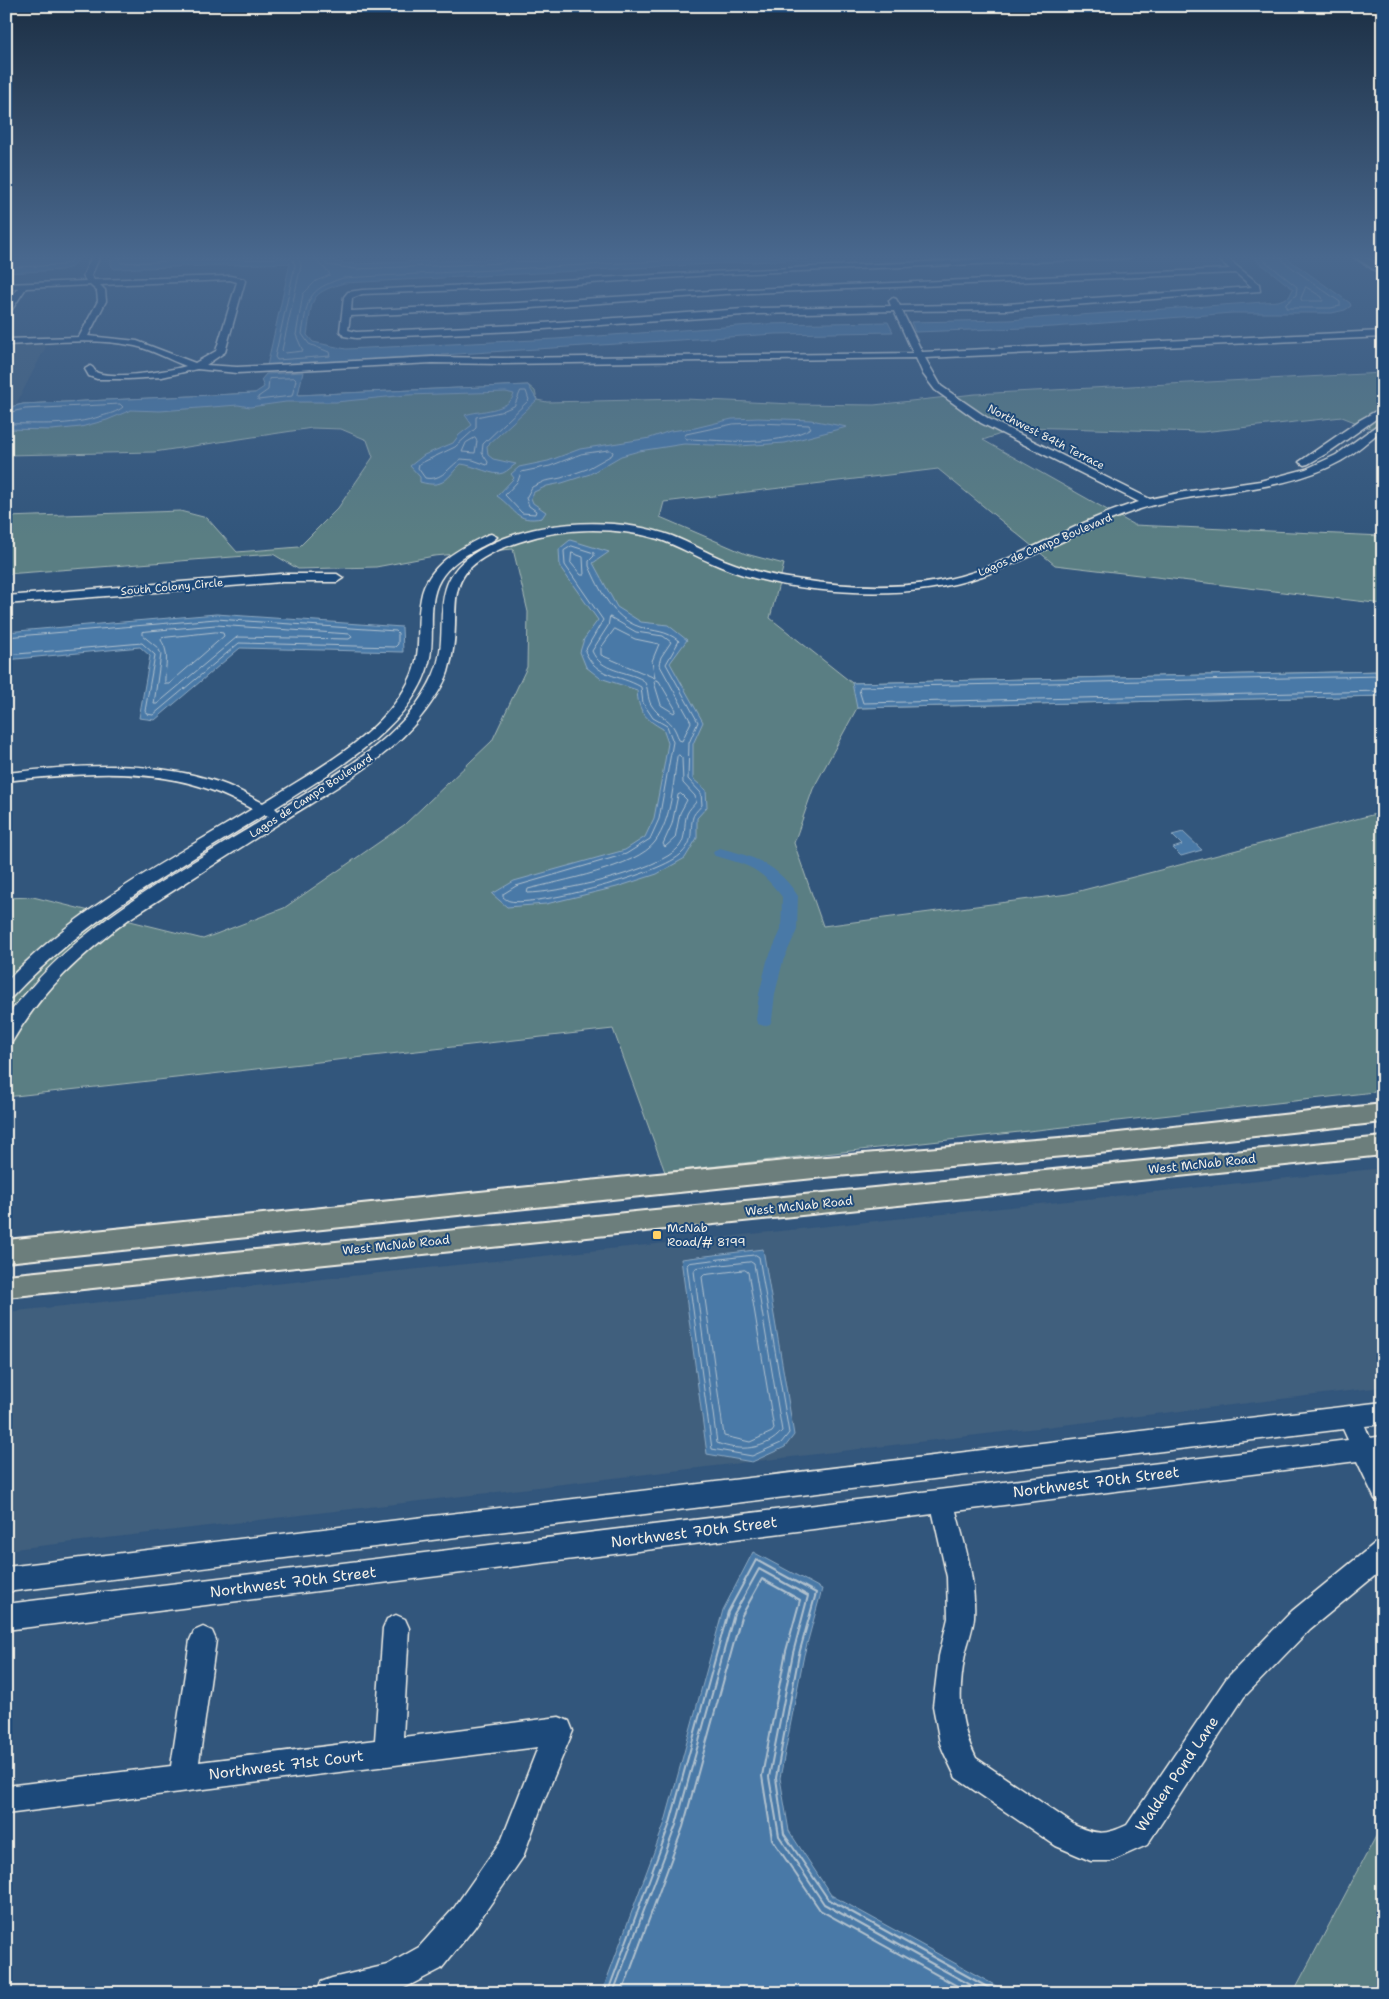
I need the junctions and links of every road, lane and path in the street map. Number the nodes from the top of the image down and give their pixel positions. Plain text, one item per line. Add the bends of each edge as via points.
1 (151, 349) edge
2 (221, 349) edge
3 (905, 349) edge
4 (916, 349) edge
5 (1045, 349) edge
6 (907, 355) junction
7 (918, 355) junction
8 (198, 365) junction
9 (90, 368) dead end
10 (1383, 410) edge
11 (1383, 424) edge
12 (1132, 501) junction
13 (457, 577) junction
14 (337, 578) dead end
15 (432, 585) junction
16 (6, 600) edge
17 (6, 777) edge
18 (264, 808) junction
19 (281, 816) junction
20 (176, 862) junction
21 (193, 871) junction
22 (6, 993) edge
23 (6, 1037) edge
24 (1383, 1113) edge
25 (1383, 1146) edge
26 (6, 1250) edge
27 (6, 1286) edge
28 (1383, 1413) edge
29 (1349, 1417) junction
30 (1373, 1448) edge
31 (1383, 1491) edge
32 (942, 1501) junction
33 (1383, 1552) edge
34 (6, 1580) edge
35 (6, 1617) edge
36 (396, 1628) dead end
37 (203, 1640) dead end
38 (388, 1752) junction
39 (183, 1778) junction
40 (6, 1800) edge
41 (332, 1993) edge

1 - 8 street
2 - 8 street
3 - 6 street, Northwest 84th Terrace
4 - 7 street, Northwest 84th Terrace
5 - 7 street
6 - 7 street
6 - 8 street via 432,360 237,370
6 - 12 street, Northwest 84th Terrace via 928,390 965,418
7 - 12 street, Northwest 84th Terrace via 938,388 961,406
8 - 9 street via 164,373 107,376 92,374
10 - 12 street, Lagos de Campo Boulevard via 1320,455 1282,470 1187,485
11 - 12 street, Lagos de Campo Boulevard via 1337,460 1296,476 1149,503
12 - 13 street, Lagos de Campo Boulevard via 996,567 939,583 866,589 785,581 734,568 677,542 650,534 590,528 556,530 501,544 466,566
12 - 15 street, Lagos de Campo Boulevard via 959,569 931,574 862,580 798,573 731,557 682,533 658,526 588,519 554,522 494,536 467,548 448,562
13 - 15 street
13 - 19 street, Lagos de Campo Boulevard via 452,582 448,597 447,645 442,672 424,705 402,731 371,757
14 - 16 street, South Colony Circle via 281,578
15 - 18 street, Lagos de Campo Boulevard via 427,597 425,646 420,673 403,702 355,749
17 - 18 street via 97,770 180,776 216,787
18 - 19 street
18 - 20 street, Lagos de Campo Boulevard
19 - 21 street, Lagos de Campo Boulevard
20 - 21 street
20 - 22 street, Lagos de Campo Boulevard via 67,934 35,961
21 - 23 street, Lagos de Campo Boulevard via 123,915 60,966 30,999
24 - 26 main road via 1109,1143 814,1168
25 - 27 main road, West McNab Road
28 - 29 street
29 - 30 street
29 - 34 street
30 - 31 street
30 - 32 street, Northwest 70th Street
32 - 33 street, Walden Pond Lane via 960,1577 962,1618 952,1656 946,1706 954,1743 966,1768 1066,1836 1091,1847 1112,1846 1137,1836 1235,1688 1301,1620
32 - 35 street, Northwest 70th Street
36 - 38 street
37 - 39 street
38 - 39 street, Northwest 71st Court
38 - 41 street, Northwest 71st Court via 558,1731 513,1846 464,1918 430,1958 392,1979
39 - 40 street, Northwest 71st Court

